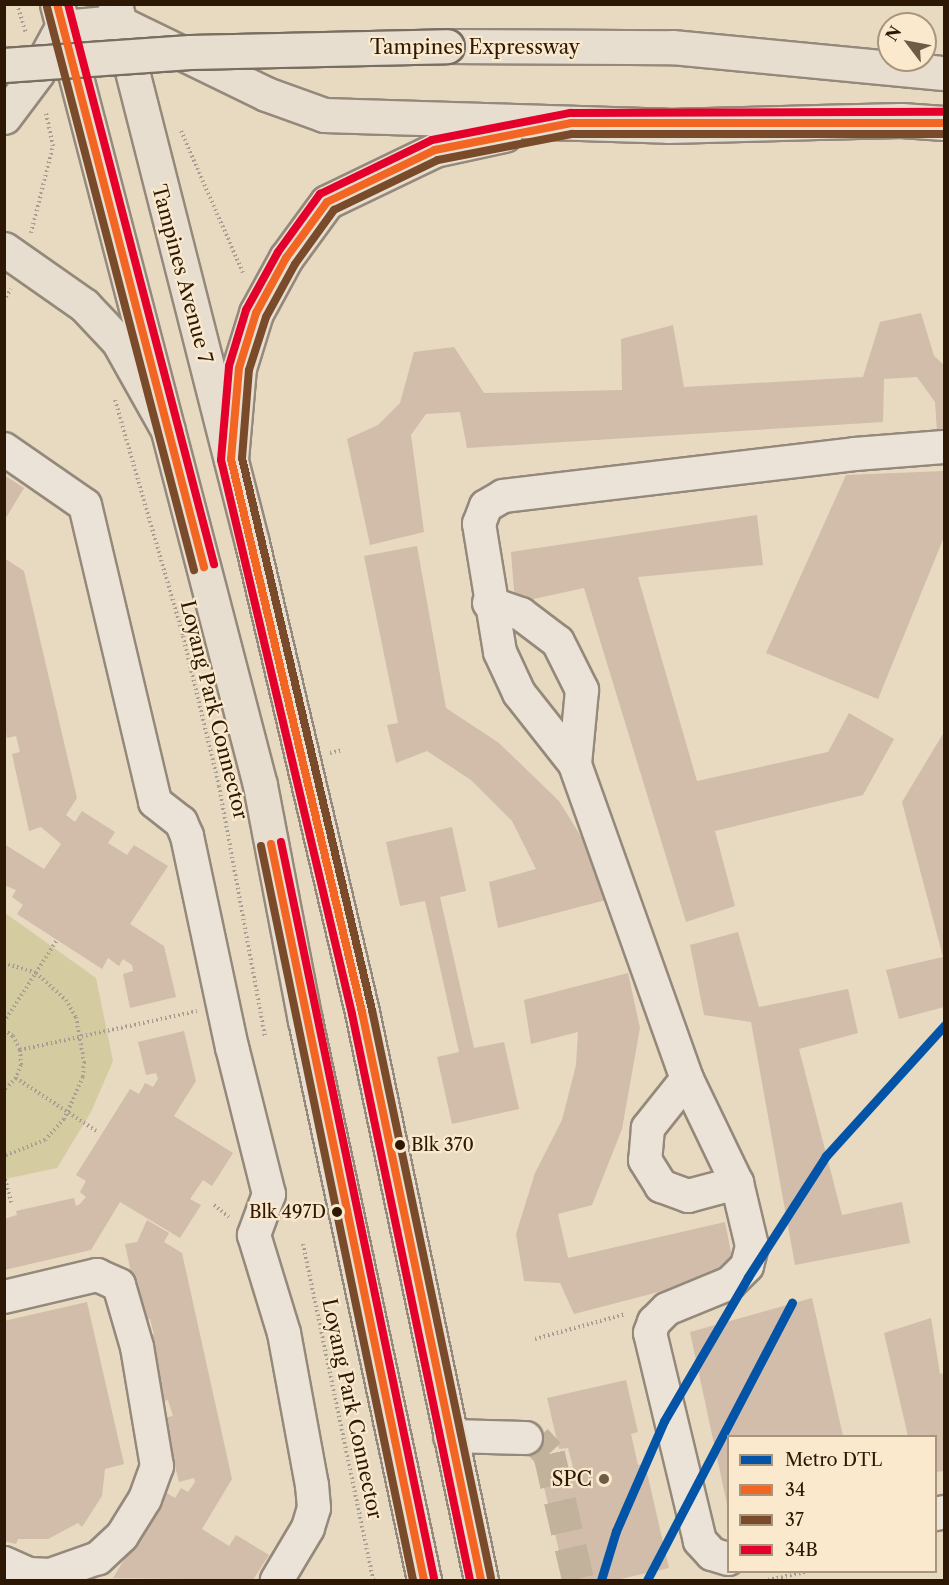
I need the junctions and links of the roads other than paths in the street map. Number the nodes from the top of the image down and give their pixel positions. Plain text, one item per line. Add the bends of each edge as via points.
1 (116, 13) edge
2 (59, 16) edge
3 (4, 65) edge
4 (945, 73) edge
5 (4, 117) edge
6 (571, 123) junction
7 (945, 123) edge
8 (14, 254) edge
9 (168, 430) junction
10 (945, 447) edge
11 (4, 449) edge
12 (231, 459) junction
13 (489, 603) junction
14 (575, 764) junction
15 (687, 1079) junction
16 (737, 1183) junction
17 (4, 1297) edge
18 (450, 1436) junction
19 (526, 1438) tunnel mouth
20 (727, 1558) edge
21 (4, 1563) edge
22 (422, 1576) edge
23 (277, 1581) edge
24 (481, 1581) edge

1 - 2 main road
1 - 6 main road via 266,94 324,115
1 - 12 main road, Tampines Avenue 7
2 - 5 main road via 38,73
2 - 9 main road
3 - 4 main road, Tampines Expressway, bridge via 190,52 447,46 672,47
6 - 7 main road
6 - 12 main road via 435,150 327,202 286,258 256,313 239,368
8 - 9 main road via 84,305 118,341
9 - 22 main road via 260,785 305,1020
10 - 13 lane via 503,496 486,506 479,524
11 - 23 lane via 85,505 155,802 181,822 187,836 232,1047 269,1194 254,1235 284,1333 314,1508 296,1553
12 - 18 main road, Tampines Avenue 7 via 362,1012
13 - 14 lane via 500,652 519,693
13 - 14 lane via 521,614 558,642 582,690
14 - 15 lane
15 - 16 lane
15 - 16 lane via 648,1128 645,1160 662,1186 688,1196
16 - 20 lane via 752,1246 747,1266 730,1283 667,1309 654,1322 650,1333 699,1542 712,1554
17 - 21 lane via 97,1275 119,1285 141,1370 157,1466 145,1499 122,1536 98,1558 50,1575 29,1574
18 - 19 lane
18 - 24 main road, Tampines Avenue 7

